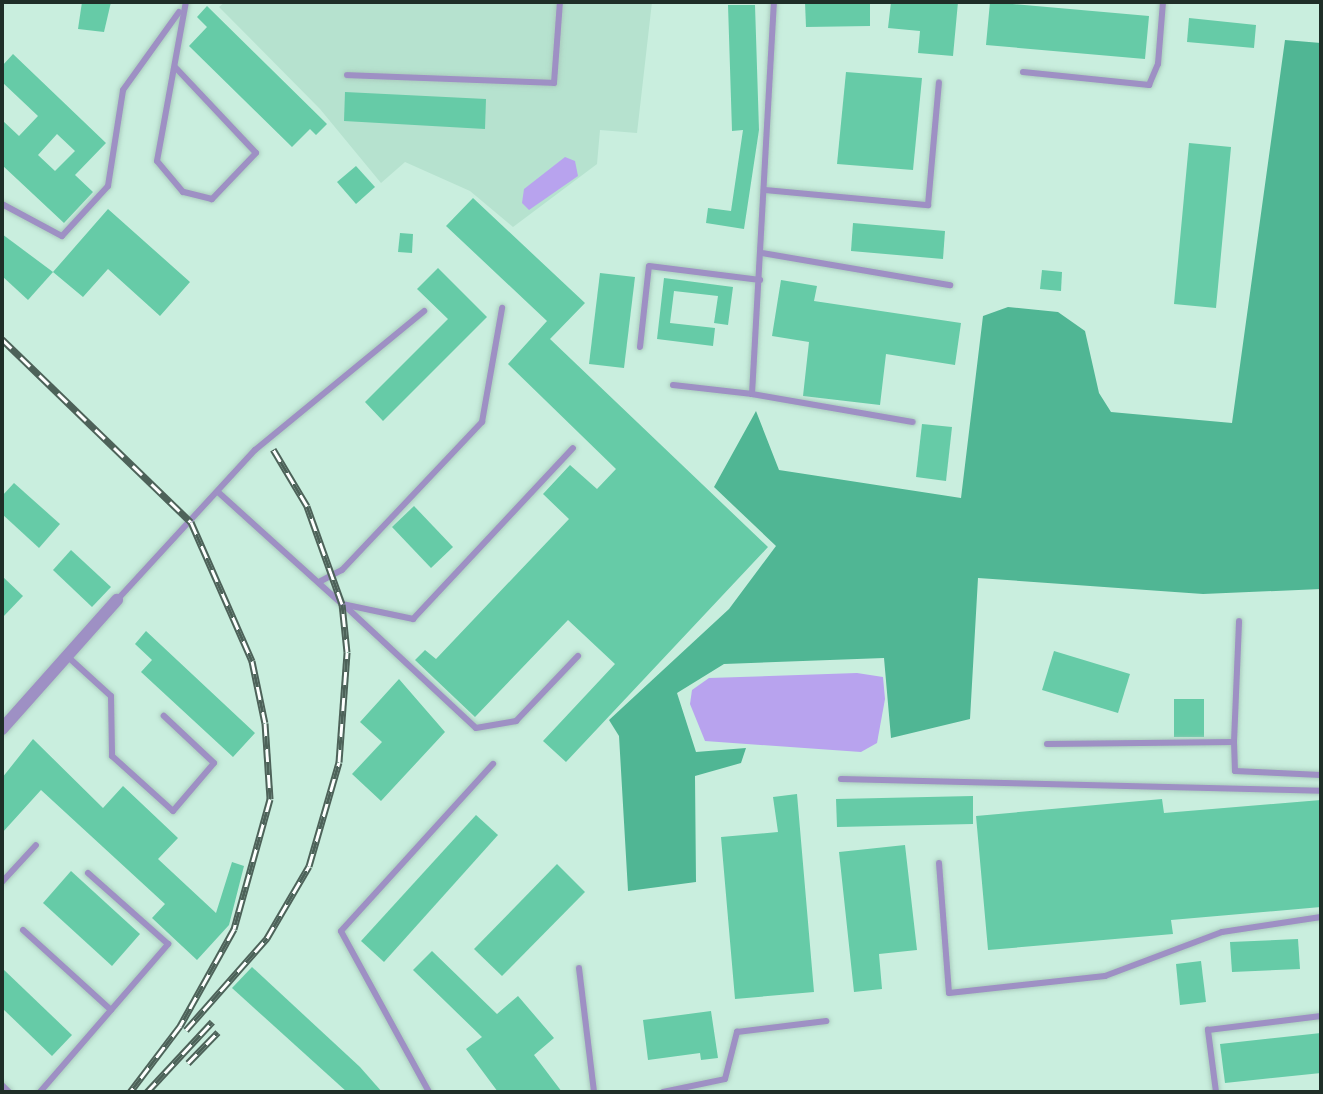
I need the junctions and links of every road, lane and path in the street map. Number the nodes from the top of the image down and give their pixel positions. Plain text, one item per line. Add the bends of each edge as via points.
1 (186, 2) edge
2 (560, 2) edge
3 (774, 2) edge
4 (1163, 2) edge
5 (180, 10) junction
6 (175, 67) junction
7 (1023, 72) dead end
8 (347, 75) dead end
9 (939, 82) dead end
10 (765, 190) junction
11 (2, 204) edge
12 (762, 253) junction
13 (760, 280) junction
14 (950, 285) dead end
15 (502, 308) dead end
16 (424, 311) dead end
17 (640, 347) dead end
18 (673, 385) dead end
19 (752, 394) junction
20 (913, 422) dead end
21 (573, 448) dead end
22 (218, 492) junction
23 (318, 582) junction
24 (117, 600) joint
25 (342, 604) junction
26 (1238, 621) dead end
27 (67, 656) junction
28 (578, 656) dead end
29 (164, 716) dead end
30 (2, 729) edge
31 (1234, 742) junction
32 (1046, 744) dead end
33 (493, 764) dead end
34 (1321, 775) edge
35 (841, 779) dead end
36 (1321, 791) edge
37 (36, 845) dead end
38 (939, 863) dead end
39 (88, 873) dead end
40 (2, 882) edge
41 (1321, 917) edge
42 (23, 930) dead end
43 (579, 968) dead end
44 (111, 1010) junction
45 (1321, 1016) edge
46 (826, 1021) dead end
47 (2, 1085) edge
48 (9, 1092) edge
49 (40, 1092) edge
50 (429, 1092) edge
51 (594, 1092) edge
52 (663, 1092) edge
53 (1216, 1092) edge

1 - 5 lane
2 - 8 lane via 554,83
3 - 10 lane
4 - 7 lane via 1158,64 1149,85
5 - 6 lane
5 - 11 lane via 123,90 108,186 99,196 62,236
6 - 6 lane via 158,161 184,192 212,199 256,153
9 - 10 lane via 928,205
10 - 12 lane
12 - 13 lane
12 - 14 lane
13 - 17 lane via 649,266
13 - 19 lane
15 - 23 lane via 482,422 342,570
16 - 22 lane via 255,450
18 - 19 lane
19 - 20 lane
21 - 25 lane via 413,619
22 - 23 lane
22 - 24 lane
23 - 25 lane
24 - 27 street
25 - 28 lane via 477,728 516,721
26 - 31 lane
27 - 29 lane via 111,696 112,756 173,811 214,763
27 - 30 street
31 - 32 lane
31 - 34 lane via 1235,771
33 - 50 lane via 341,931
35 - 36 lane
37 - 40 lane
38 - 41 lane via 949,993 1105,976 1222,932
39 - 44 lane via 168,944
42 - 44 lane
43 - 51 lane
44 - 49 lane
45 - 53 lane via 1208,1030
46 - 52 lane via 737,1032 725,1079
47 - 48 lane

